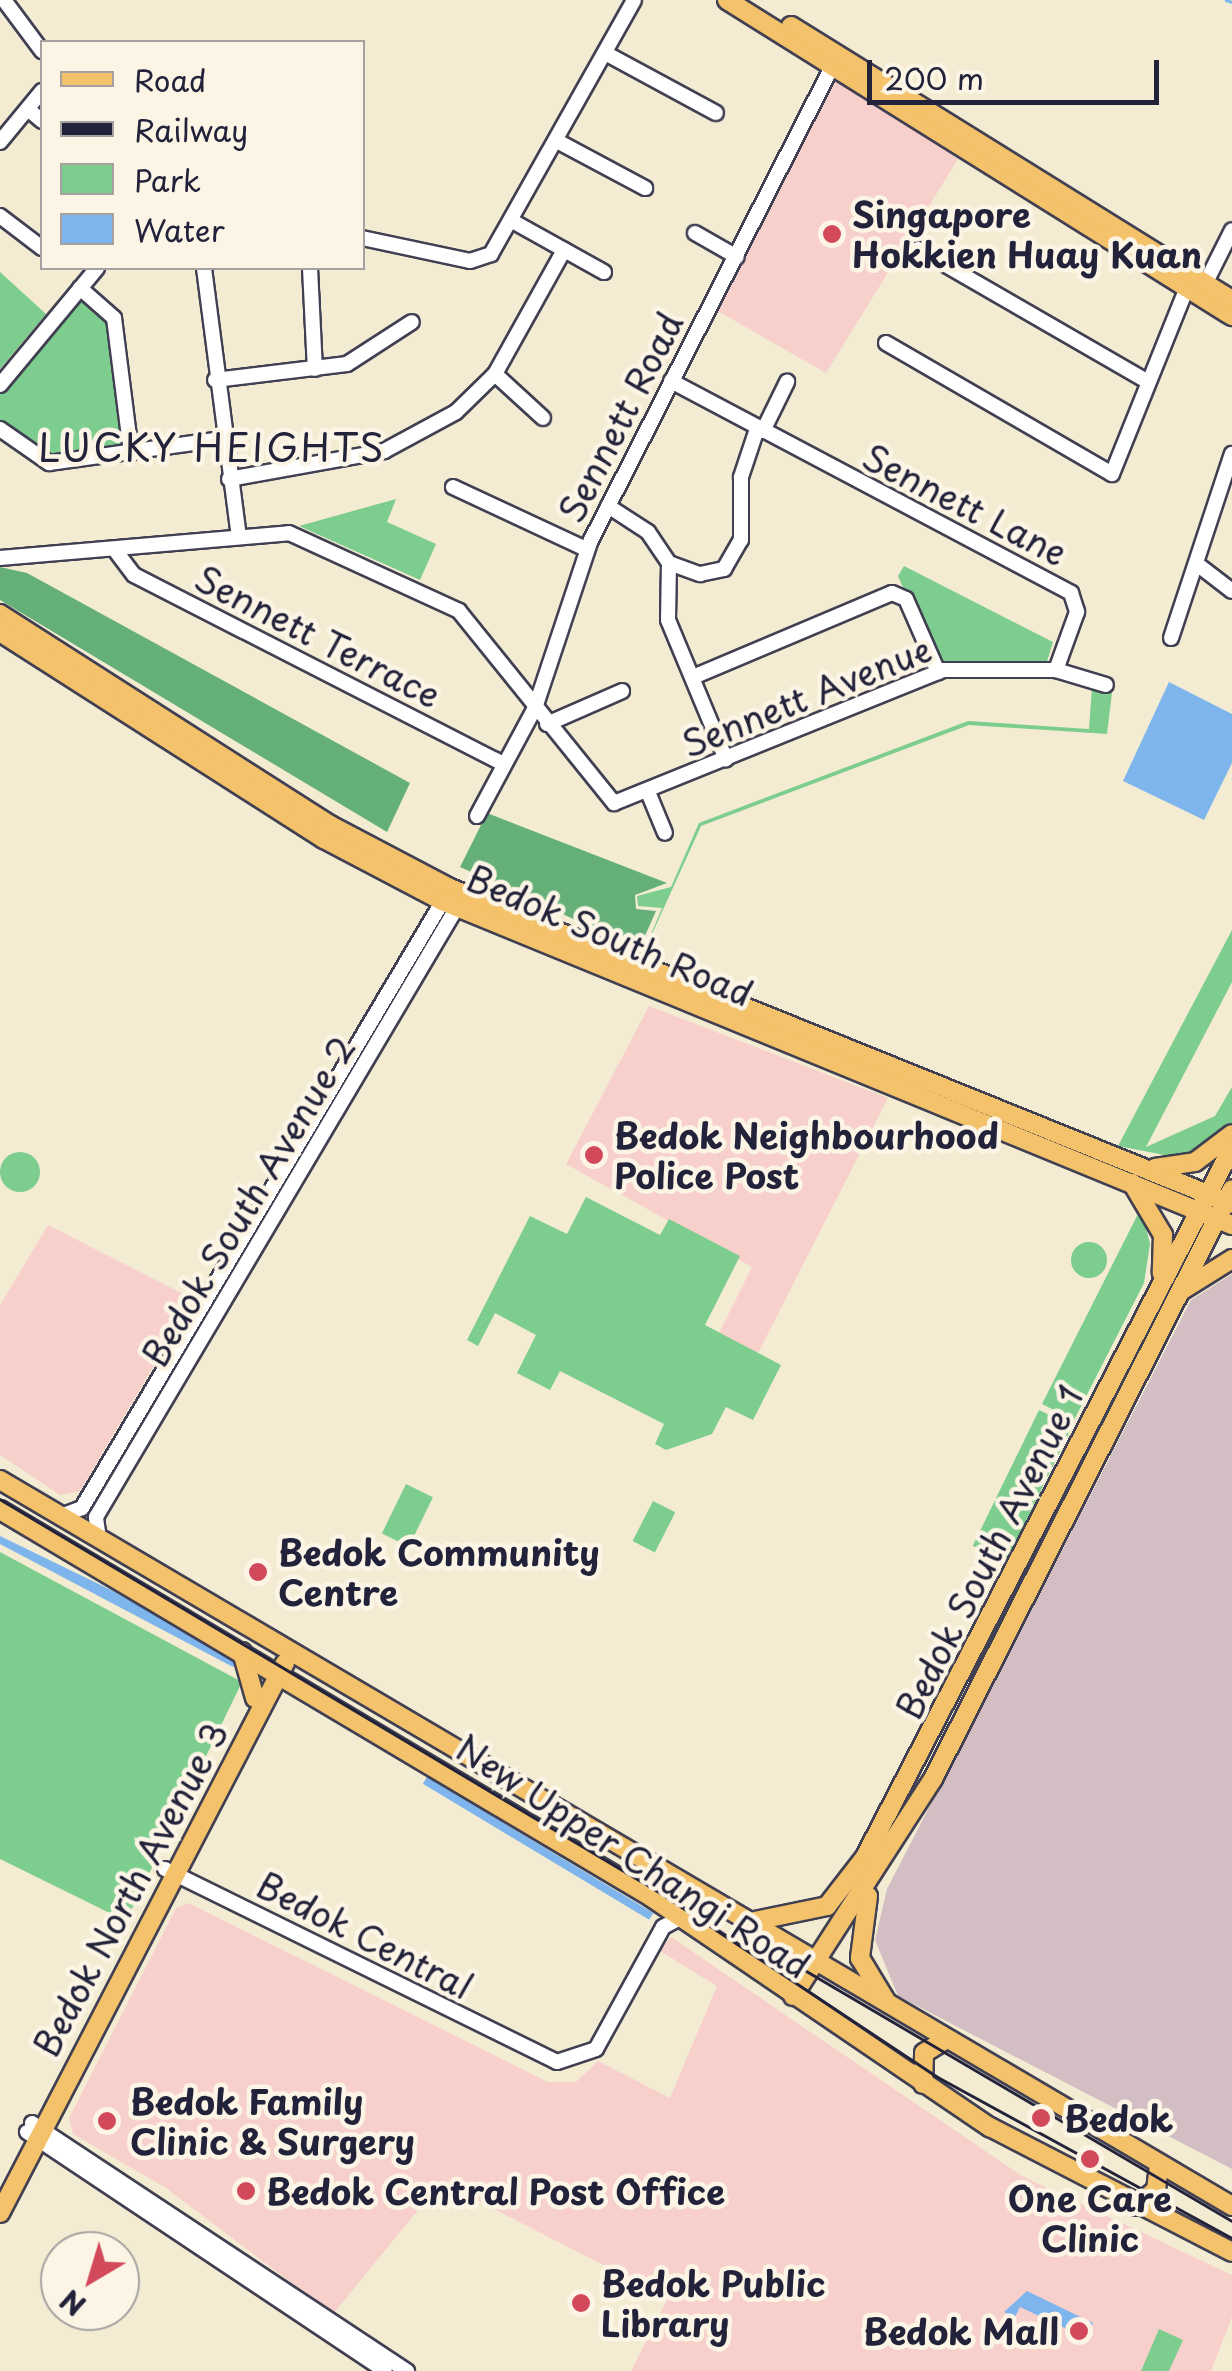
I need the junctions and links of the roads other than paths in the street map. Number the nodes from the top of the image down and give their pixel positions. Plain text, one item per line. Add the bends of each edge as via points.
1 (4, 0) edge
2 (634, 0) edge
3 (727, 0) edge
4 (748, 0) edge
5 (40, 47) edge
6 (605, 53) junction
7 (836, 60) junction
8 (40, 94) edge
9 (29, 110) junction
10 (716, 113) dead end
11 (40, 118) edge
12 (557, 141) junction
13 (0, 142) edge
14 (644, 188) dead end
15 (0, 216) edge
16 (514, 222) junction
17 (1232, 230) edge
18 (695, 233) dead end
19 (365, 239) edge
20 (40, 246) edge
21 (918, 248) dead end
22 (564, 250) junction
23 (737, 257) junction
24 (95, 270) edge
25 (204, 270) edge
26 (310, 270) edge
27 (604, 272) dead end
28 (1196, 286) junction
29 (80, 288) junction
30 (1232, 300) edge
31 (1232, 316) edge
32 (412, 322) dead end
33 (886, 343) dead end
34 (315, 368) junction
35 (495, 374) junction
36 (216, 380) junction
37 (671, 381) junction
38 (787, 382) dead end
39 (1148, 382) junction
40 (0, 385) edge
41 (543, 418) dead end
42 (0, 429) edge
43 (760, 430) junction
44 (222, 439) junction
45 (131, 452) junction
46 (1232, 454) edge
47 (229, 479) junction
48 (453, 487) dead end
49 (608, 506) junction
50 (239, 536) junction
51 (114, 550) junction
52 (586, 550) junction
53 (0, 558) edge
54 (669, 563) junction
55 (1198, 564) junction
56 (1232, 591) edge
57 (0, 614) edge
58 (0, 632) edge
59 (1171, 638) dead end
60 (1056, 670) junction
61 (938, 672) junction
62 (693, 677) junction
63 (1106, 685) dead end
64 (622, 691) dead end
65 (535, 708) junction
66 (547, 724) junction
67 (726, 759) junction
68 (504, 764) junction
69 (648, 792) junction
70 (476, 816) dead end
71 (665, 833) dead end
72 (453, 898) junction
73 (600, 961) junction
74 (1232, 1134) edge
75 (1232, 1148) edge
76 (1150, 1168) junction
77 (1128, 1179) junction
78 (1203, 1200) junction
79 (1228, 1207) edge
80 (1232, 1259) edge
81 (1168, 1292) junction
82 (0, 1480) edge
83 (0, 1510) edge
84 (60, 1516) junction
85 (100, 1540) junction
86 (240, 1648) junction
87 (288, 1648) junction
88 (275, 1670) junction
89 (314, 1695) junction
90 (259, 1701) junction
91 (170, 1871) junction
92 (870, 1886) junction
93 (651, 1897) junction
94 (680, 1918) junction
95 (749, 1922) junction
96 (818, 1964) junction
97 (792, 1996) junction
98 (896, 2012) junction
99 (946, 2040) junction
100 (539, 2055) junction
101 (923, 2084) junction
102 (34, 2130) junction
103 (1159, 2164) junction
104 (0, 2186) edge
105 (1136, 2206) junction
106 (1232, 2206) edge
107 (0, 2212) edge
108 (1232, 2252) edge
109 (385, 2371) edge
110 (407, 2371) edge

1 - 5 street
2 - 6 street
3 - 7 main road
4 - 7 main road
6 - 10 street
6 - 12 street
7 - 23 street, Sennett Road
7 - 28 main road
8 - 9 street
9 - 11 street
9 - 13 street
12 - 14 street
12 - 16 street
15 - 20 street
16 - 19 street via 482,260
16 - 22 street
17 - 28 street
18 - 23 street
21 - 39 street
22 - 27 street
22 - 35 street
23 - 37 street, Sennett Road
24 - 29 street
25 - 36 street
26 - 34 street
28 - 30 main road
28 - 31 main road
28 - 39 street
29 - 40 street
29 - 45 street via 114,318
32 - 34 street via 347,364
33 - 39 street via 1112,474
34 - 36 street
35 - 41 street
35 - 47 street via 456,412 384,450
36 - 44 street
37 - 43 street, Sennett Lane
37 - 49 street, Sennett Road
38 - 43 street
42 - 45 street via 45,462
43 - 54 street via 741,477 735,557 713,573
43 - 60 street, Sennett Lane via 1071,593 1077,612
44 - 45 street
44 - 47 street
46 - 55 street
47 - 50 street
48 - 52 street
49 - 52 street, Sennett Road
49 - 54 street via 648,532
50 - 51 street, Sennett Avenue
50 - 65 street, Sennett Avenue via 289,532 460,611
51 - 53 street, Sennett Avenue
51 - 68 street, Sennett Terrace via 134,576
52 - 65 street, Sennett Road
54 - 62 street via 668,620
55 - 56 street
55 - 59 street
57 - 72 main road, Bedok South Road
58 - 72 main road, Bedok South Road via 324,839
60 - 61 street, Sennett Avenue
60 - 63 street, Sennett Avenue
61 - 62 street via 906,599 892,593
61 - 67 street, Sennett Avenue
62 - 67 street
64 - 66 street
65 - 66 street, Sennett Avenue
65 - 68 street, Sennett Road
66 - 69 street, Sennett Avenue via 608,801
67 - 69 street, Sennett Avenue
68 - 70 street, Sennett Road
69 - 71 street, Sennett Avenue
72 - 73 main road, Bedok South Road
72 - 84 street, Bedok South Avenue 2 via 82,1508
72 - 85 street, Bedok South Avenue 2 via 96,1517
73 - 76 main road, Bedok South Road
73 - 77 main road, Bedok South Road
74 - 76 main road via 1196,1162
75 - 78 main road, Bedok South Avenue 1
76 - 78 main road, Bedok South Road
77 - 78 main road, Bedok South Road
77 - 81 main road via 1163,1235
78 - 79 main road, Bedok South Road
78 - 81 main road, Bedok South Avenue 1
79 - 81 main road, Bedok South Avenue 1
80 - 81 main road
81 - 92 main road, Bedok South Avenue 1
81 - 95 main road, Bedok South Avenue 1 via 865,1857 827,1906
82 - 84 main road, New Upper Changi Road
83 - 86 main road, New Upper Changi Road
84 - 85 main road, New Upper Changi Road
85 - 87 main road, New Upper Changi Road
86 - 88 main road, New Upper Changi Road
86 - 90 main road
87 - 88 main road, Bedok North Avenue 3
87 - 95 main road, New Upper Changi Road
88 - 89 main road, New Upper Changi Road
88 - 90 main road, Bedok North Avenue 3
89 - 90 main road
89 - 93 main road, New Upper Changi Road
90 - 91 main road, Bedok North Avenue 3
91 - 100 street, Bedok Central
91 - 102 main road, Bedok North Avenue 3
92 - 96 main road, Bedok South Avenue 1
92 - 98 main road via 860,1958
93 - 94 main road, New Upper Changi Road
93 - 100 street via 656,1919 596,2044 572,2059
94 - 97 main road, New Upper Changi Road
94 - 100 street, Bedok Central via 662,1928 594,2051 565,2063
95 - 96 main road, New Upper Changi Road
96 - 97 main road, Bedok South Avenue 1
96 - 98 main road, New Upper Changi Road
97 - 101 main road, New Upper Changi Road
98 - 99 main road, New Upper Changi Road
99 - 101 main road via 924,2053
99 - 103 main road, New Upper Changi Road
101 - 105 main road, New Upper Changi Road
102 - 104 main road, Bedok North Avenue 3
102 - 107 main road, Bedok North Avenue 3
102 - 109 street
102 - 110 street
103 - 105 main road via 1156,2190
103 - 106 main road, New Upper Changi Road
105 - 108 main road, New Upper Changi Road

